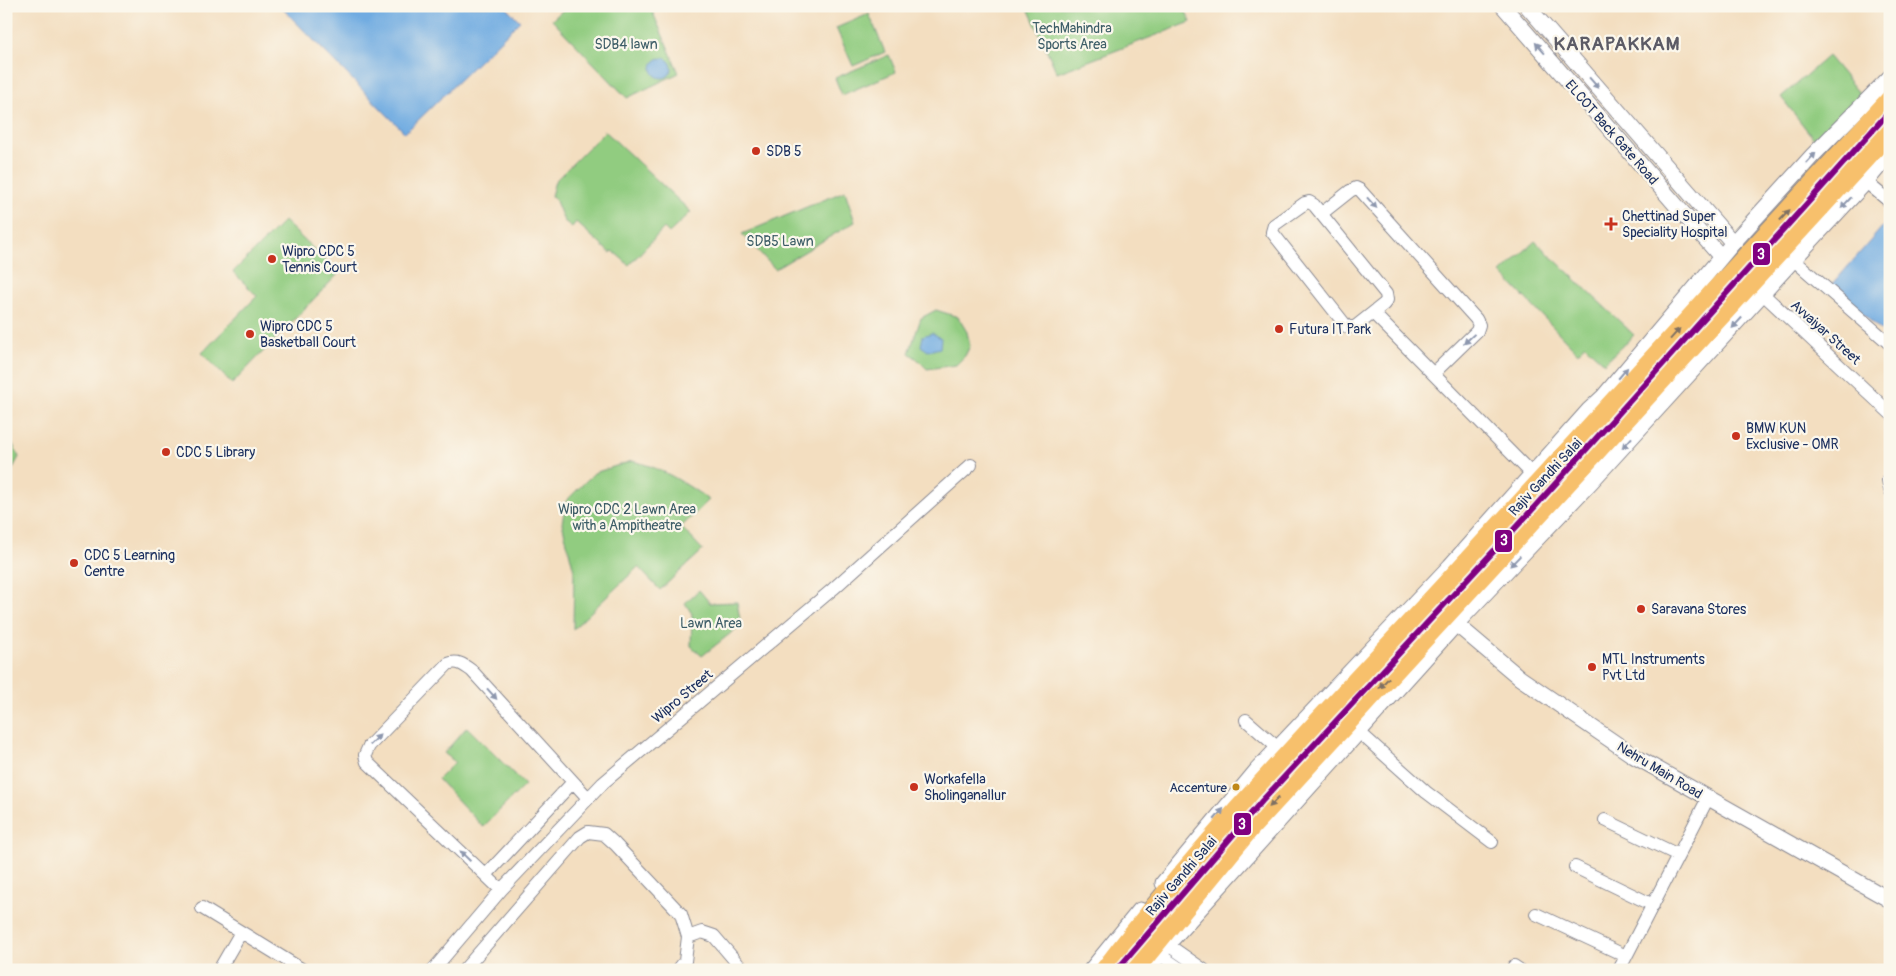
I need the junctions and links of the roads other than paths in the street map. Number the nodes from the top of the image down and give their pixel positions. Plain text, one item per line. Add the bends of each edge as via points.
1 (1503, 6) edge
2 (1527, 6) edge
3 (1890, 77) edge
4 (1890, 100) edge
5 (1890, 131) edge
6 (1890, 153) edge
7 (1866, 182) junction
8 (1890, 202) edge
9 (1321, 214) junction
10 (1733, 243) junction
11 (1787, 254) junction
12 (1721, 257) junction
13 (1763, 294) junction
14 (1376, 311) junction
15 (1890, 344) edge
16 (1438, 369) junction
17 (1890, 413) edge
18 (971, 465) dead end
19 (1534, 471) junction
20 (1890, 478) edge
21 (1890, 490) edge
22 (1451, 620) junction
23 (1246, 720) dead end
24 (1359, 732) junction
25 (1283, 752) junction
26 (1303, 771) junction
27 (573, 782) junction
28 (588, 798) junction
29 (1708, 798) junction
30 (1605, 820) dead end
31 (1492, 842) dead end
32 (1678, 855) junction
33 (1575, 867) dead end
34 (486, 876) junction
35 (501, 890) junction
36 (1890, 900) edge
37 (1653, 905) junction
38 (202, 908) dead end
39 (1536, 914) dead end
40 (241, 932) junction
41 (688, 937) junction
42 (1129, 938) junction
43 (1156, 952) edge
44 (1626, 956) junction
45 (219, 970) edge
46 (303, 970) edge
47 (433, 970) edge
48 (464, 970) edge
49 (678, 970) edge
50 (743, 970) edge
51 (1091, 970) edge
52 (1105, 970) edge
53 (1134, 970) edge
54 (1182, 970) edge
55 (1204, 970) edge
56 (1619, 970) edge

12 -> 1 street, ELCOT Back Gate Road
2 -> 10 street, ELCOT Back Gate Road
10 -> 3 street
25 -> 4 main road, Rajiv Gandhi Salai via 1457,573
5 - 11 main road, Rajiv Gandhi Salai
6 - 7 street
7 - 8 street
7 -> 11 street
9 - 14 street via 1386,294 1386,300
9 - 14 street via 1314,205 1305,203 1274,224 1272,232 1347,327 1355,328
9 -> 16 street via 1350,191 1360,190 1476,319 1477,331
10 - 12 street
11 - 13 street
11 - 15 street
11 - 22 main road, Rajiv Gandhi Salai
19 -> 12 street via 1603,397
13 - 17 street, Avvaiyar Street
13 -> 22 street via 1585,488
14 - 16 street
14 - 19 street
16 - 19 street
18 - 28 street, Wipro Street via 833,589
19 - 25 street
20 - 21 street
22 - 24 street
22 -> 26 main road, Rajiv Gandhi Salai
22 - 29 street, Nehru Main Road via 1520,678 1634,756
23 - 25 street
24 - 31 street via 1426,792
24 - 43 street
25 - 26 main road
25 - 42 main road, Rajiv Gandhi Salai
51 -> 25 street via 1211,823
26 -> 43 main road, Rajiv Gandhi Salai via 1250,828
27 - 28 street
27 - 34 street
34 -> 27 street via 367,762 365,755 369,746 448,664 458,662 472,671
28 - 35 street, Wipro Street
29 - 32 street
29 - 36 street, Nehru Main Road
30 - 32 street
32 - 37 street
33 - 37 street
34 - 35 street
35 - 47 street, Wipro Street
37 - 44 street
38 - 40 street
39 - 44 street
40 - 45 street
40 - 46 street
41 - 48 street via 681,914 662,893 604,834 588,832 580,837
41 - 49 street via 686,961
41 - 50 street via 702,932 714,936
42 - 43 main road
42 - 52 main road, Rajiv Gandhi Salai
43 - 53 main road, Rajiv Gandhi Salai
43 - 54 street
43 - 55 street
44 - 56 street

